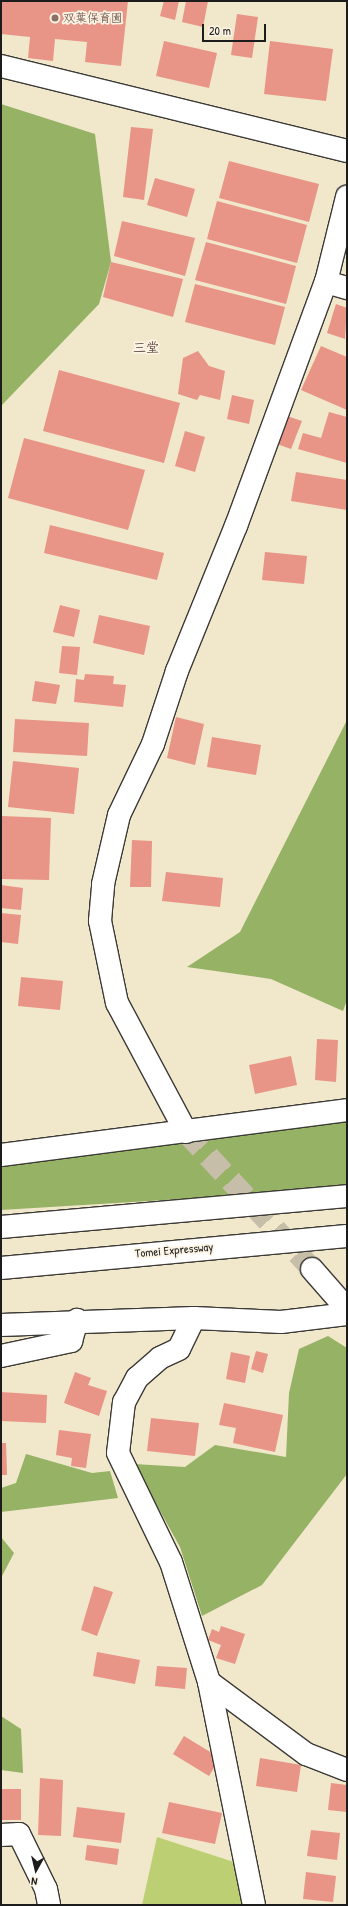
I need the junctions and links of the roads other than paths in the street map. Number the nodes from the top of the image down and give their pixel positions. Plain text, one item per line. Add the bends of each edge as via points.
1 (1, 66) edge
2 (347, 151) edge
3 (347, 198) edge
4 (326, 282) junction
5 (347, 288) edge
6 (347, 1110) edge
7 (186, 1132) junction
8 (1, 1155) edge
9 (347, 1196) edge
10 (1, 1227) edge
11 (347, 1236) edge
12 (1, 1268) edge
13 (312, 1269) tunnel mouth
14 (347, 1309) edge
15 (347, 1314) edge
16 (194, 1318) junction
17 (77, 1320) junction
18 (1, 1325) edge
19 (1, 1356) edge
20 (209, 1682) junction
21 (347, 1770) edge
22 (1, 1834) edge
23 (49, 1905) edge
24 (254, 1905) edge

1 - 2 main road
3 - 4 main road
4 - 5 main road
4 - 7 main road via 236,526 177,671 153,744 119,815 104,884 100,921 117,1003
6 - 7 main road
7 - 8 main road
9 - 10 main road
11 - 12 main road, Tomei Expressway
13 - 14 main road
15 - 16 main road via 281,1322
16 - 17 main road
16 - 20 main road via 179,1349 160,1358 134,1384 124,1402 118,1453 171,1562
17 - 18 main road
17 - 19 main road via 71,1340
20 - 21 main road via 306,1754
20 - 24 main road
22 - 23 main road via 19,1834 46,1889

